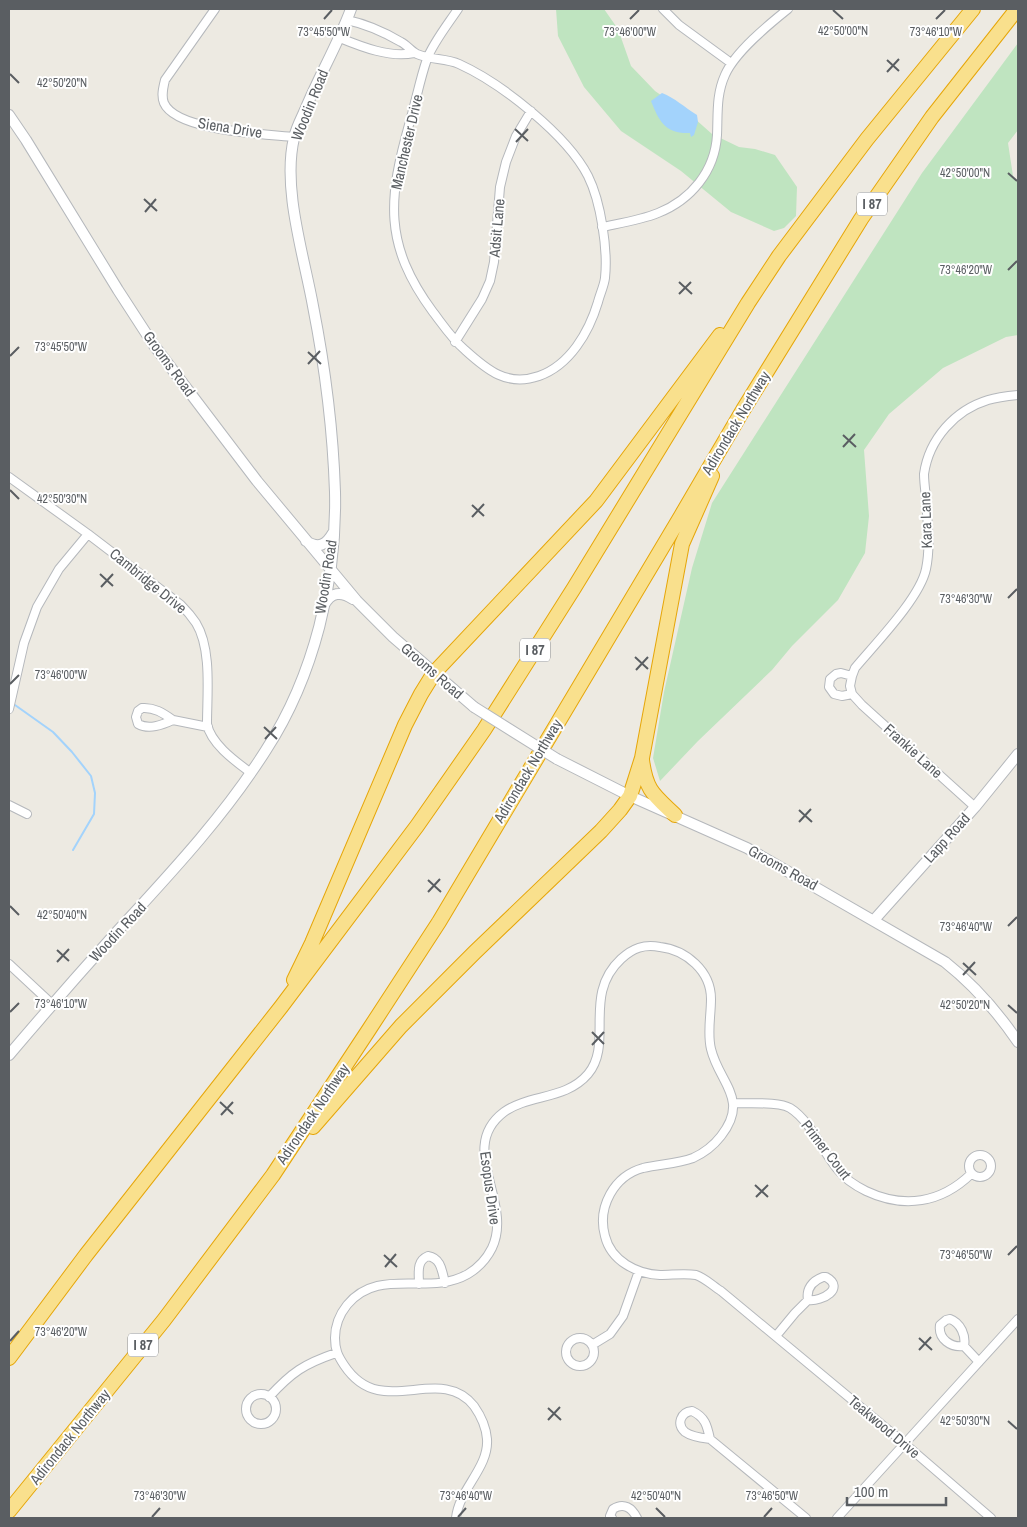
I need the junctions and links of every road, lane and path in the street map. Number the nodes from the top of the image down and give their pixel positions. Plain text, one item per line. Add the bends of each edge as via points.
1 (216, 9) edge
2 (351, 9) edge
3 (458, 9) edge
4 (663, 9) edge
5 (788, 9) edge
6 (973, 9) edge
7 (1016, 9) edge
8 (347, 20) junction
9 (340, 38) junction
10 (414, 53) junction
11 (427, 57) junction
12 (731, 63) junction
13 (530, 111) junction
14 (9, 115) edge
15 (294, 137) junction
16 (602, 227) junction
17 (765, 277) junction
18 (455, 342) junction
19 (1018, 395) edge
20 (743, 410) junction
21 (9, 477) edge
22 (333, 533) junction
23 (88, 534) junction
24 (305, 541) junction
25 (330, 570) junction
26 (356, 601) junction
27 (324, 606) junction
28 (434, 673) junction
29 (852, 676) junction
30 (852, 694) junction
31 (9, 709) edge
32 (173, 720) dead end
33 (208, 727) junction
34 (1018, 754) edge
35 (642, 758) junction
36 (251, 773) junction
37 (630, 796) junction
38 (9, 805) edge
39 (975, 807) junction
40 (27, 814) dead end
41 (675, 815) junction
42 (874, 920) junction
43 (9, 964) edge
44 (53, 1005) junction
45 (281, 1006) junction
46 (1018, 1041) edge
47 (9, 1055) edge
48 (734, 1104) junction
49 (971, 1174) dead end
50 (273, 1175) junction
51 (639, 1271) junction
52 (445, 1282) junction
53 (419, 1284) junction
54 (808, 1300) dead end
55 (1018, 1319) edge
56 (776, 1336) junction
57 (592, 1344) dead end
58 (964, 1346) dead end
59 (336, 1353) junction
60 (9, 1358) edge
61 (979, 1362) junction
62 (269, 1397) dead end
63 (710, 1438) dead end
64 (904, 1443) junction
65 (9, 1511) edge
66 (456, 1518) edge
67 (612, 1518) edge
68 (638, 1518) edge
69 (806, 1518) edge
70 (838, 1518) edge
71 (991, 1518) edge

1 - 15 street, Siena Drive via 165,80 164,104 175,115 203,126
2 - 8 street, Woodin Road
3 - 11 street
4 - 12 street via 679,25
5 - 12 street
6 - 17 highway, I 87 via 867,139
7 - 20 highway, Adirondack Northway / I 87 via 932,116 861,219
8 - 9 street, Woodin Road
8 - 10 street, Manchester Drive via 362,23 400,41
9 - 10 street, Manchester Drive via 388,52
9 - 15 street, Woodin Road
10 - 11 street, Manchester Drive
11 - 13 street, Manchester Drive via 457,63 474,71
11 - 18 street, Manchester Drive via 400,156 394,192 395,230 407,271
12 - 16 street via 719,91 715,151 698,185 689,195 660,213
13 - 16 street, Manchester Drive via 558,138 588,176 599,205
13 - 18 street, Adsit Lane via 516,136 500,187 490,281
14 - 24 street, Grooms Road via 153,344
15 - 22 street, Woodin Road via 293,208 314,309 330,415 335,492
16 - 18 street, Manchester Drive via 605,278 596,309 585,334 568,358 556,368 522,381 511,379 488,370
17 - 28 highway via 596,501
17 - 45 highway, I 87 via 484,730 417,826
19 - 29 street, Kara Lane via 990,399 964,410 935,441 924,474 929,544 926,570 910,600
20 - 35 highway via 682,544
20 - 50 highway, Adirondack Northway / I 87 via 438,922
21 - 23 street, Cambridge Drive
22 - 24 street via 321,545
22 - 25 street, Woodin Road
23 - 31 street via 59,569 37,607 24,643
23 - 33 street, Cambridge Drive via 181,605 196,623 204,644
24 - 25 street, Grooms Road
25 - 26 street, Grooms Road
25 - 27 street, Woodin Road
26 - 27 street via 334,594
26 - 28 street, Grooms Road
27 - 36 street, Woodin Road via 294,699
28 - 37 street, Grooms Road, bridge via 474,707 557,759
28 - 45 highway via 420,694 312,943
29 - 30 street
29 - 30 street via 836,674 829,683 831,691 838,696
30 - 39 street, Frankie Lane
32 - 33 street
33 - 36 street via 217,742
34 - 39 street, Lapp Road
35 - 37 highway
35 - 41 highway via 646,784
36 - 44 street, Woodin Road via 210,829
37 - 41 street, Grooms Road
37 - 50 highway via 601,831 401,1026
38 - 40 street
39 - 42 street, Lapp Road
41 - 42 street, Grooms Road via 747,848
42 - 46 street, Grooms Road via 962,975 990,1003
43 - 44 street
44 - 47 street, Woodin Road
45 - 60 highway, I 87
48 - 49 street, Primer Court via 790,1108 811,1130 838,1171 862,1188 888,1199 913,1202 939,1196 960,1185
48 - 51 street via 730,1122 710,1147 693,1158 639,1169 611,1192 603,1213 607,1243 623,1263
48 - 52 street, Esopus Drive via 730,1088 712,1053 710,989 698,966 687,956 668,948 635,948 613,967 606,978 600,998 599,1044 589,1073 576,1085 554,1095 508,1109 489,1128 484,1156 497,1217 494,1245 472,1271 457,1280
50 - 65 highway, Adirondack Northway / I 87 via 164,1320
51 - 56 street via 701,1277
51 - 57 street via 624,1316 610,1334
52 - 53 street, Esopus Drive
52 - 53 street via 438,1261 428,1256 419,1264
53 - 59 street, Esopus Drive via 372,1286 351,1300 340,1314 335,1330
54 - 56 street
55 - 61 street
56 - 64 street, Teakwood Drive
58 - 61 street
59 - 62 street via 299,1368
59 - 66 street via 360,1383 378,1390 431,1387 453,1391 470,1401 482,1417 487,1438 486,1453 459,1501
61 - 64 street
63 - 69 street
64 - 70 street
64 - 71 street, Teakwood Drive
67 - 68 street via 613,1509 621,1505 629,1507

